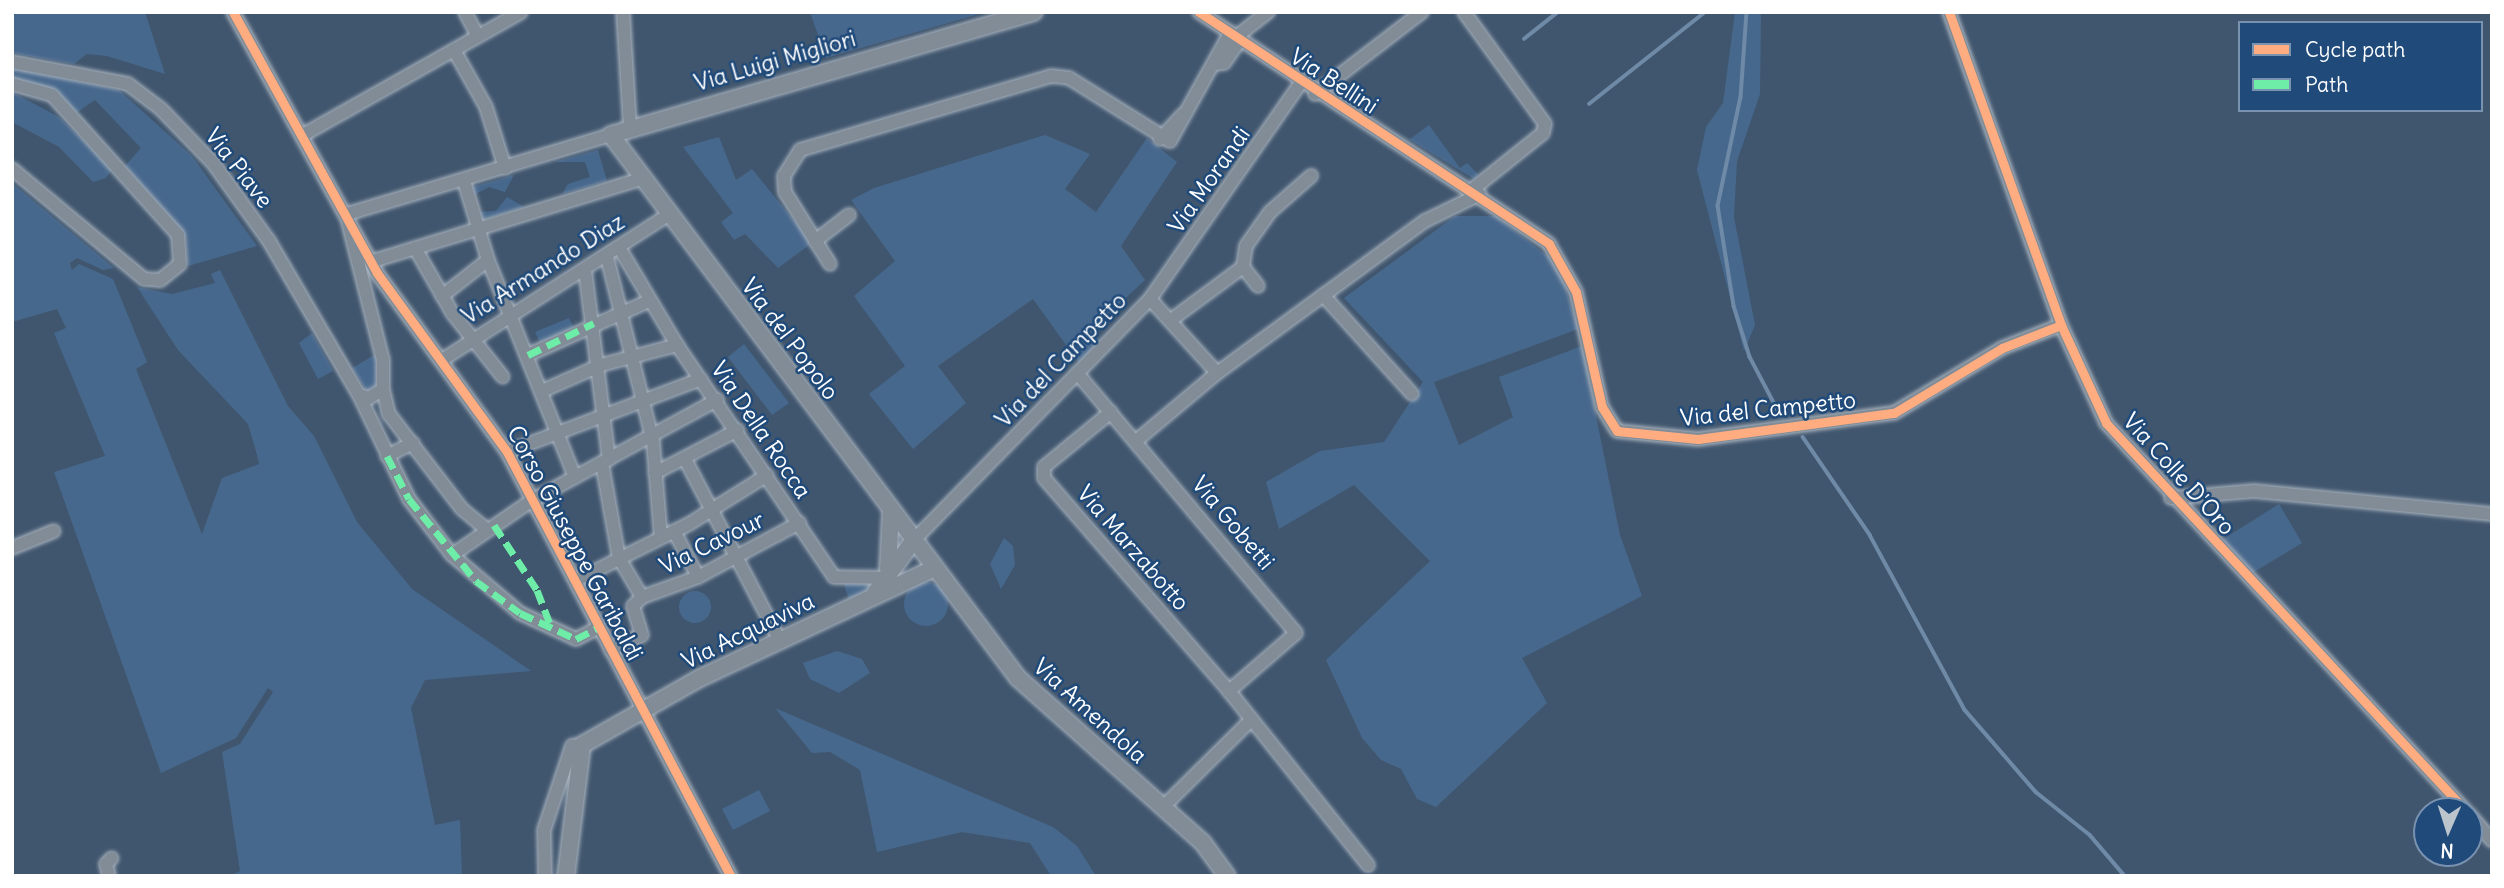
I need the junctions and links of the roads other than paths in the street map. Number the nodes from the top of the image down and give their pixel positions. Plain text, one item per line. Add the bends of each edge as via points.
1 (233, 12) edge
2 (465, 12) edge
3 (521, 12) edge
4 (623, 12) edge
5 (1034, 12) edge
6 (1199, 12) edge
7 (1268, 12) edge
8 (1422, 12) edge
9 (1464, 12) edge
10 (1949, 12) edge
11 (478, 36) junction
12 (1235, 36) junction
13 (454, 50) junction
14 (12, 62) edge
15 (12, 84) edge
16 (1300, 84) junction
17 (1315, 94) junction
18 (630, 126) junction
19 (303, 135) junction
20 (611, 135) junction
21 (505, 168) junction
22 (12, 169) edge
23 (1311, 176) dead end
24 (642, 179) junction
25 (464, 181) junction
26 (1477, 191) junction
27 (347, 214) junction
28 (668, 215) junction
29 (849, 215) dead end
30 (478, 229) junction
31 (350, 240) junction
32 (815, 241) junction
33 (415, 248) junction
34 (620, 248) junction
35 (607, 257) junction
36 (488, 260) junction
37 (373, 261) junction
38 (830, 264) dead end
39 (1243, 267) junction
40 (585, 270) junction
41 (1258, 286) dead end
42 (367, 295) junction
43 (1323, 295) junction
44 (442, 296) junction
45 (1150, 299) junction
46 (649, 301) junction
47 (511, 312) junction
48 (621, 312) junction
49 (1171, 320) junction
50 (594, 323) junction
51 (2061, 325) junction
52 (470, 338) junction
53 (677, 345) junction
54 (528, 355) junction
55 (631, 357) junction
56 (442, 360) junction
57 (601, 365) junction
58 (1077, 373) junction
59 (1217, 373) junction
60 (503, 377) dead end
61 (701, 379) junction
62 (383, 389) junction
63 (542, 391) junction
64 (1412, 394) dead end
65 (359, 395) junction
66 (717, 400) junction
67 (641, 401) junction
68 (1111, 412) junction
69 (605, 413) junction
70 (738, 430) junction
71 (557, 431) junction
72 (651, 436) junction
73 (1136, 441) junction
74 (413, 443) junction
75 (507, 452) junction
76 (387, 456) junction
77 (685, 459) junction
78 (605, 461) junction
79 (655, 473) junction
80 (766, 475) junction
81 (575, 477) junction
82 (2171, 498) junction
83 (531, 501) junction
84 (709, 508) junction
85 (891, 510) junction
86 (2492, 514) edge
87 (799, 523) junction
88 (487, 530) junction
89 (54, 531) dead end
90 (674, 531) junction
91 (662, 538) junction
92 (918, 546) junction
93 (12, 548) edge
94 (452, 555) junction
95 (736, 557) junction
96 (619, 558) junction
97 (935, 568) junction
98 (698, 577) junction
99 (892, 578) junction
100 (575, 581) junction
101 (642, 597) junction
102 (598, 628) junction
103 (780, 640) junction
104 (610, 650) junction
105 (1229, 691) junction
106 (642, 708) junction
107 (1250, 721) junction
108 (582, 745) junction
109 (2454, 797) edge
110 (1163, 807) junction
111 (112, 858) dead end
112 (1368, 865) dead end
113 (109, 876) edge
114 (545, 876) edge
115 (566, 876) edge
116 (731, 876) edge
117 (1227, 876) edge

1 - 19 street
2 - 11 street
3 - 11 street
4 - 18 street
5 - 18 main road, Via Luigi Migliori
6 - 12 street, Via Bellini
7 - 12 street
8 - 17 street
9 - 26 street via 1545,124 1543,132
10 - 51 street, Via Colle D'Oro
11 - 13 street
12 - 16 street, Via Bellini
12 - 32 street via 1224,63 1216,64 1160,139 1069,78 1051,76 800,150 784,176 785,192
13 - 19 street
13 - 21 street via 486,107
14 - 65 street, Via Piave via 128,84 161,109 213,163 269,242
15 - 22 street via 52,95 178,234 180,264 160,281 144,279
16 - 17 street, Via Bellini
16 - 45 street, Via Morandi
17 - 26 street, Via Bellini
18 - 20 main road, Via Luigi Migliori
19 - 27 street
20 - 21 street
20 - 24 main road, Via del Popolo
21 - 25 street
23 - 39 street via 1270,212 1246,246
24 - 28 main road, Via del Popolo
24 - 30 street
25 - 27 street
25 - 30 street
26 - 43 street via 1425,220
26 - 51 street, Via del Campetto via 1557,254 1576,292 1602,407 1617,431 1651,439 1774,432 1894,413 2002,348
27 - 31 street
27 - 37 street
28 - 34 street, Via Armando Diaz
28 - 85 main road, Via del Popolo
29 - 32 street
30 - 33 street
30 - 36 street
31 - 37 street
31 - 42 street
32 - 38 street
33 - 37 street
33 - 44 street
34 - 35 street, Via Armando Diaz
34 - 46 street, Via Della Rocca
35 - 40 street, Via Armando Diaz
35 - 48 street
36 - 44 street
36 - 47 street
37 - 42 street
37 - 56 street, Corso Giuseppe Garibaldi
39 - 41 street
39 - 49 street
40 - 47 street, Via Armando Diaz
40 - 50 street
42 - 62 street via 380,341
43 - 59 street
43 - 64 street
44 - 52 street
45 - 49 street, Via del Campetto
45 - 58 street, Via del Campetto
46 - 48 street
46 - 53 street, Via Della Rocca
47 - 52 street, Via Armando Diaz
47 - 54 street
48 - 50 street
48 - 55 street
49 - 59 street, Via del Campetto
50 - 54 street
50 - 57 street
51 - 82 street, Via Colle D'Oro via 2106,423
52 - 56 street, Via Armando Diaz
52 - 60 street
53 - 55 street
53 - 61 street, Via Della Rocca
54 - 63 street
55 - 57 street
55 - 67 street
56 - 75 street, Corso Giuseppe Garibaldi
57 - 63 street
57 - 69 street
58 - 68 street, Via Gobetti
58 - 92 street, Via del Campetto
59 - 73 street
61 - 66 street, Via Della Rocca
61 - 67 street
62 - 65 street via 369,398
62 - 74 street via 387,407
63 - 71 street
65 - 76 street, Via Piave
66 - 70 street, Via Della Rocca
66 - 72 street
67 - 69 street
67 - 72 street
68 - 73 street, Via Gobetti
68 - 105 street, Via Marzabotto via 1044,467 1044,478
69 - 71 street
69 - 78 street
70 - 77 street
70 - 80 street, Via Della Rocca
71 - 75 street
71 - 81 street
72 - 78 street
72 - 79 street
73 - 105 street, Via Gobetti via 1296,633
74 - 76 street
74 - 88 street via 462,509
75 - 83 street, Corso Giuseppe Garibaldi
76 - 94 street, Via Piave via 408,499
77 - 79 street
77 - 84 street
78 - 81 street
78 - 96 street
79 - 91 street
80 - 84 street
80 - 87 street, Via Della Rocca
81 - 83 street
82 - 86 street via 2254,491
82 - 109 street, Via Colle D'Oro
83 - 88 street
83 - 100 street, Corso Giuseppe Garibaldi
84 - 90 street
84 - 95 street
85 - 92 main road, Via del Popolo
85 - 99 main road
87 - 95 street, Via Cavour
87 - 99 street, Via Della Rocca via 834,577
88 - 94 street
89 - 93 street
90 - 91 street
90 - 98 street
91 - 96 street
92 - 97 main road, Via del Popolo
92 - 99 main road, Via Acquaviva
94 - 102 street, Via Piave via 476,581 520,613 576,639
95 - 98 street, Via Cavour
95 - 103 street
96 - 100 street
96 - 101 street
97 - 99 main road, Via Acquaviva
97 - 110 main road, Via Amendola via 1018,678
98 - 101 street, Via Cavour
99 - 103 main road, Via Acquaviva via 873,595
100 - 102 street, Corso Giuseppe Garibaldi
101 - 104 street via 633,606 642,635
102 - 104 street, Corso Giuseppe Garibaldi
103 - 106 main road, Via Acquaviva
104 - 106 street, Corso Giuseppe Garibaldi
105 - 107 street, Via Marzabotto
106 - 108 main road, Via Acquaviva
106 - 116 street, Corso Giuseppe Garibaldi
107 - 110 street
107 - 112 street, Via Marzabotto
108 - 114 street via 572,746 547,819
108 - 115 main road
110 - 117 main road, Via Amendola
111 - 113 street via 106,864

